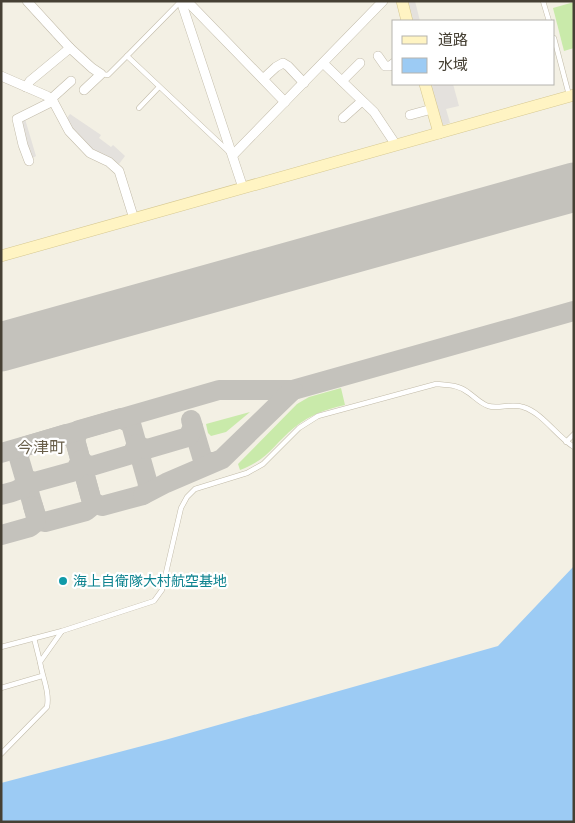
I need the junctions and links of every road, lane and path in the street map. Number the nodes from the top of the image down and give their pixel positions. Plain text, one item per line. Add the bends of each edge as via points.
1 (27, 1) edge
2 (181, 1) edge
3 (187, 1) edge
4 (383, 1) edge
5 (402, 1) edge
6 (544, 1) edge
7 (407, 20) edge
8 (549, 20) edge
9 (555, 41) edge
10 (70, 48) junction
11 (127, 56) junction
12 (378, 56) dead end
13 (323, 63) junction
14 (360, 63) dead end
15 (392, 64) edge
16 (101, 74) junction
17 (1, 76) edge
18 (262, 79) junction
19 (72, 81) dead end
20 (342, 81) junction
21 (304, 83) junction
22 (425, 85) edge
23 (26, 87) junction
24 (159, 87) junction
25 (84, 90) dead end
26 (572, 96) edge
27 (52, 100) junction
28 (362, 101) junction
29 (285, 102) junction
30 (139, 108) dead end
31 (432, 109) junction
32 (410, 115) dead end
33 (343, 118) dead end
34 (439, 133) junction
35 (396, 145) junction
36 (233, 155) junction
37 (29, 161) dead end
38 (243, 188) junction
39 (134, 219) junction
40 (1, 256) edge
41 (574, 434) edge
42 (566, 442) junction
43 (574, 447) edge
44 (62, 631) junction
45 (34, 638) junction
46 (1, 647) edge
47 (40, 662) junction
48 (42, 676) junction
49 (1, 688) edge
50 (1, 754) edge

1 - 10 street
2 - 11 lane
2 - 36 street
3 - 18 street
4 - 13 street
5 - 7 street
6 - 8 lane
9 - 26 lane
10 - 16 street
10 - 23 street
11 - 16 lane via 108,75
11 - 24 lane
12 - 15 street via 385,66
13 - 20 street
13 - 21 street
14 - 20 street
16 - 25 street
17 - 23 street
18 - 21 street via 282,63
18 - 29 street
19 - 27 street
20 - 28 street
21 - 29 street
22 - 31 street
23 - 27 street
24 - 30 lane
24 - 36 lane
26 - 34 street
27 - 37 street via 17,119
27 - 39 street via 69,131 90,153 119,171
28 - 33 street
28 - 35 street via 374,112
29 - 36 street
31 - 32 street
31 - 34 street
34 - 35 street
35 - 38 street
36 - 38 street
38 - 39 street
39 - 40 street
41 - 42 lane
42 - 43 lane
42 - 44 lane via 522,406 490,407 455,385 436,384 318,416 299,428 263,464 246,473 195,489 187,497 162,590 154,601
44 - 45 lane
44 - 47 lane
45 - 46 lane
45 - 47 lane
47 - 48 lane
48 - 49 lane
48 - 50 lane via 49,698 47,706

